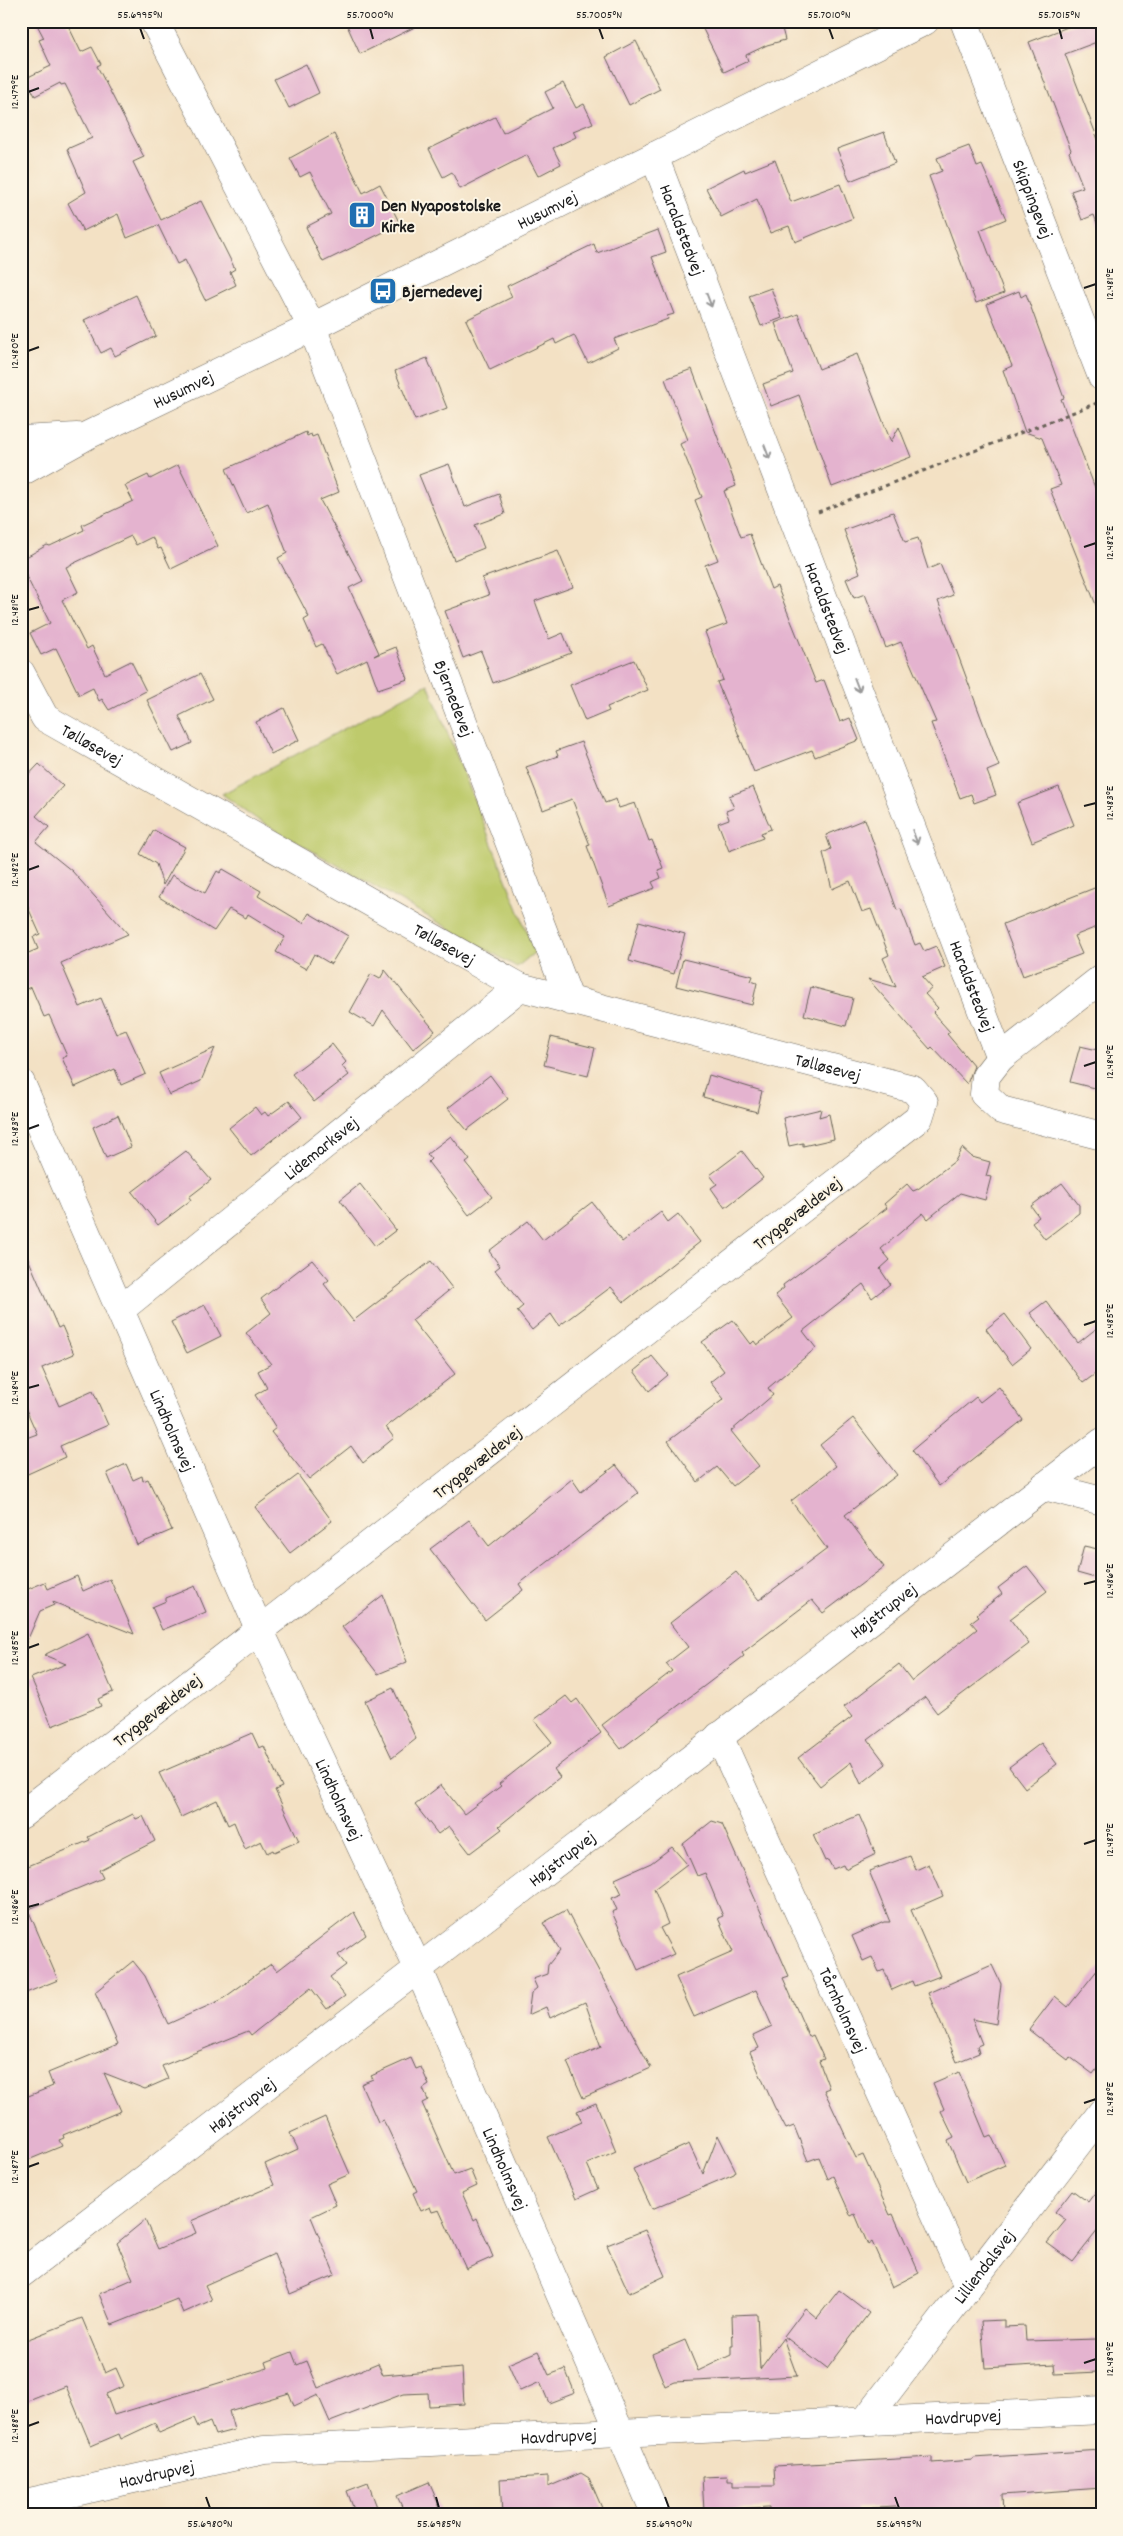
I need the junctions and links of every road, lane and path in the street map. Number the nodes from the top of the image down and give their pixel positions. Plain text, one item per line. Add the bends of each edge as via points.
1 (154, 21) edge
2 (926, 21) edge
3 (964, 21) edge
4 (654, 156) junction
5 (312, 327) junction
6 (1102, 377) edge
7 (1102, 402) edge
8 (86, 436) junction
9 (21, 440) edge
10 (21, 472) edge
11 (794, 522) junction
12 (21, 673) edge
13 (1102, 978) edge
14 (520, 987) junction
15 (570, 1001) junction
16 (1000, 1058) junction
17 (21, 1083) edge
18 (924, 1102) joint
19 (1102, 1136) edge
20 (120, 1310) junction
21 (1102, 1442) edge
22 (1044, 1486) junction
23 (1102, 1501) edge
24 (260, 1631) junction
25 (719, 1736) junction
26 (21, 1815) edge
27 (419, 1970) junction
28 (1102, 2112) edge
29 (21, 2274) edge
30 (968, 2286) junction
31 (1102, 2410) edge
32 (865, 2421) junction
33 (621, 2434) junction
34 (21, 2504) edge
35 (656, 2515) edge

1 - 5 street, Bjernedevej
2 - 4 street, Husumvej
3 - 6 street, Skippingevej
4 - 5 street, Husumvej
4 -> 11 street, Haraldstedvej
5 - 8 street, Husumvej
5 - 15 street, Bjernedevej
7 - 11 path
8 - 9 street, Husumvej
8 - 10 street, Husumvej
11 -> 16 street, Haraldstedvej
12 - 14 street, Tølløsevej via 45,718
13 - 16 street
14 - 15 street, Tølløsevej
14 - 20 street, Lidemarksvej
15 - 18 street, Tølløsevej via 912,1089
16 - 19 street via 986,1076 984,1094 1001,1110
17 - 20 street, Lindholmsvej
18 - 24 street, Tryggevældevej via 919,1118
20 - 24 street, Lindholmsvej
21 - 22 street, Højstrupvej
22 - 23 street
22 - 25 street, Højstrupvej
24 - 26 street, Tryggevældevej
24 - 27 street, Lindholmsvej
25 - 27 street, Højstrupvej
25 - 30 street, Tårnholmsvej
27 - 29 street, Højstrupvej
27 - 33 street, Lindholmsvej
28 - 30 street, Lilliendalsvej
30 - 32 street, Lilliendalsvej
31 - 32 street, Havdrupvej
32 - 33 street, Havdrupvej
33 - 34 street, Havdrupvej via 264,2450
33 - 35 street, Lindholmsvej

